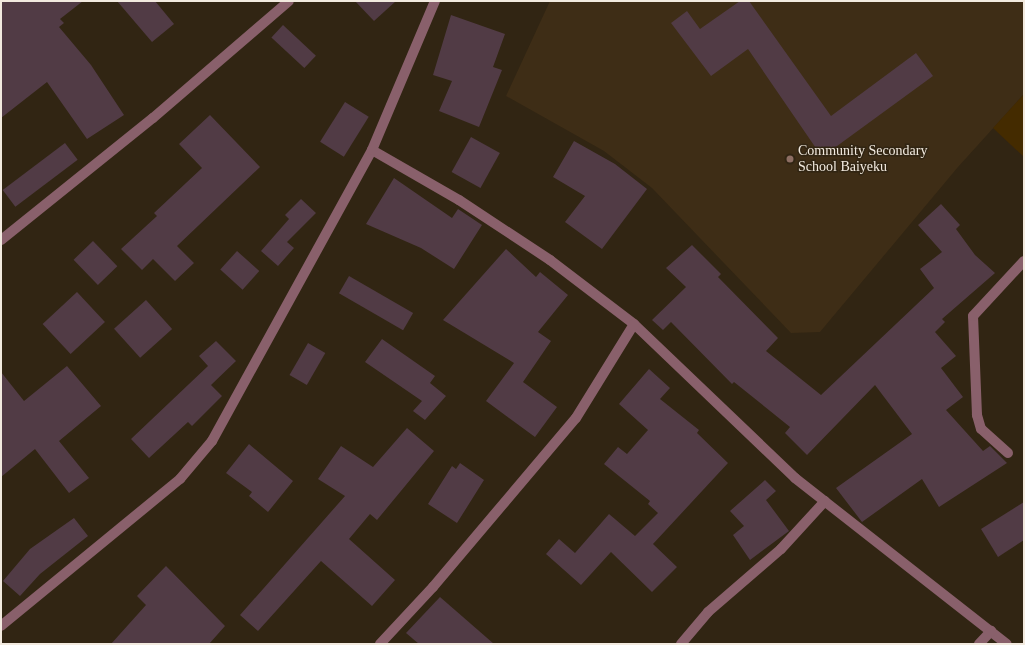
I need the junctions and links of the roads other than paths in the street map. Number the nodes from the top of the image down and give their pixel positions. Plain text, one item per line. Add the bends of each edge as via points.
1 (289, 1) edge
2 (435, 1) edge
3 (372, 150) junction
4 (1, 240) edge
5 (1024, 262) edge
6 (634, 324) junction
7 (1008, 453) dead end
8 (825, 501) junction
9 (1, 626) edge
10 (991, 631) junction
11 (380, 644) edge
12 (681, 644) edge
13 (979, 644) edge
14 (1007, 644) edge

1 - 4 street via 153,118
2 - 3 street
3 - 6 street via 459,200 550,260
3 - 9 street via 212,441 180,479
5 - 7 street via 973,316 972,323 981,429
6 - 8 street via 795,478
6 - 11 street via 576,418 433,587
8 - 10 street
8 - 12 street via 781,549 708,612
10 - 13 street
10 - 14 street

